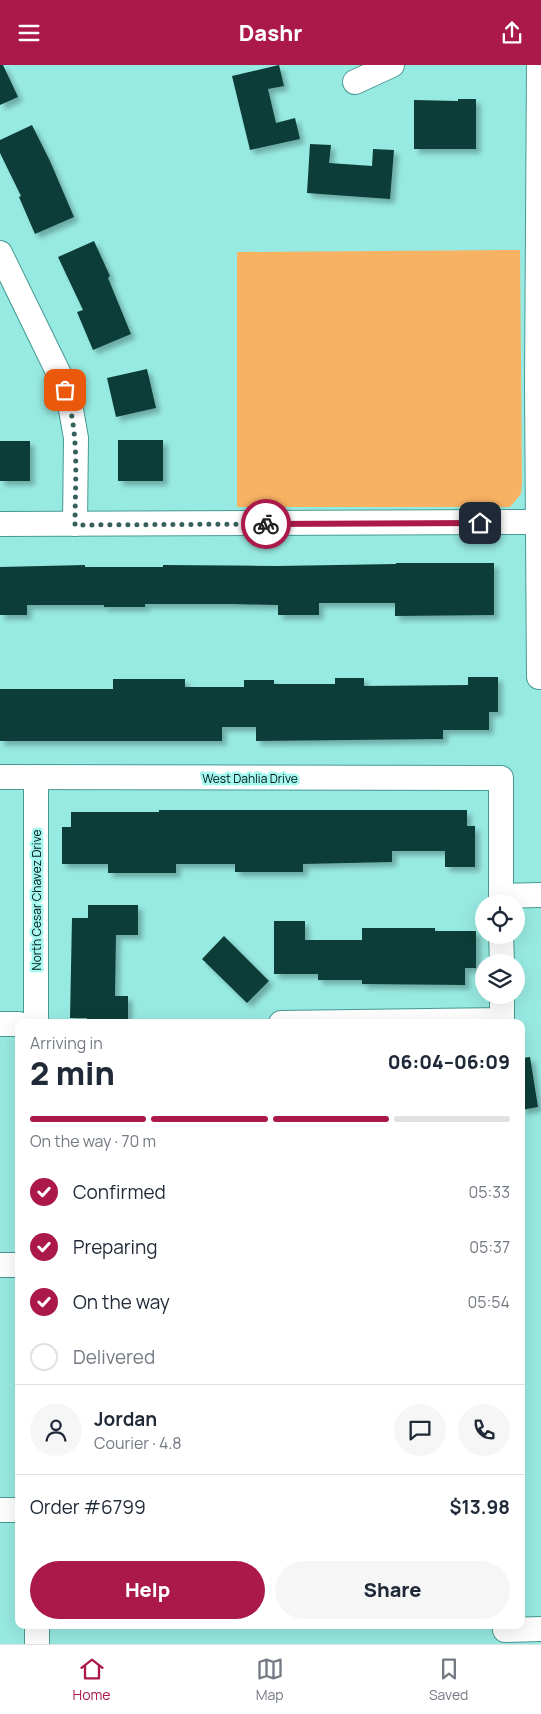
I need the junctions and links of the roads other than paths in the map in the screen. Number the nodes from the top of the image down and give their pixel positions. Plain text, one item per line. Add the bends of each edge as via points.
1 (392, 65) edge
2 (539, 65) edge
3 (355, 82) dead end
4 (0, 253) edge
5 (537, 523) junction
6 (0, 525) edge
7 (75, 525) junction
8 (540, 677) edge
9 (0, 777) edge
10 (36, 777) junction
11 (501, 894) edge
12 (541, 895) edge
13 (525, 897) edge
14 (502, 1004) edge
15 (36, 1019) edge
16 (502, 1019) edge
17 (0, 1024) edge
18 (15, 1024) edge
19 (0, 1265) edge
20 (15, 1265) edge
21 (0, 1510) edge
22 (15, 1510) edge
23 (37, 1629) edge
24 (541, 1629) edge
25 (505, 1633) edge
26 (37, 1644) edge

1 - 3 street
2 - 5 street
4 - 7 street via 60,376 70,404 76,438
5 - 7 street
5 - 8 street
6 - 7 street
9 - 10 street, West Dahlia Drive
10 - 11 street, West Dahlia Drive via 501,778
10 - 15 street, North Cesar Chavez Drive
12 - 13 street
14 - 16 street
17 - 18 street
19 - 20 street
21 - 22 street
23 - 26 street
24 - 25 street

